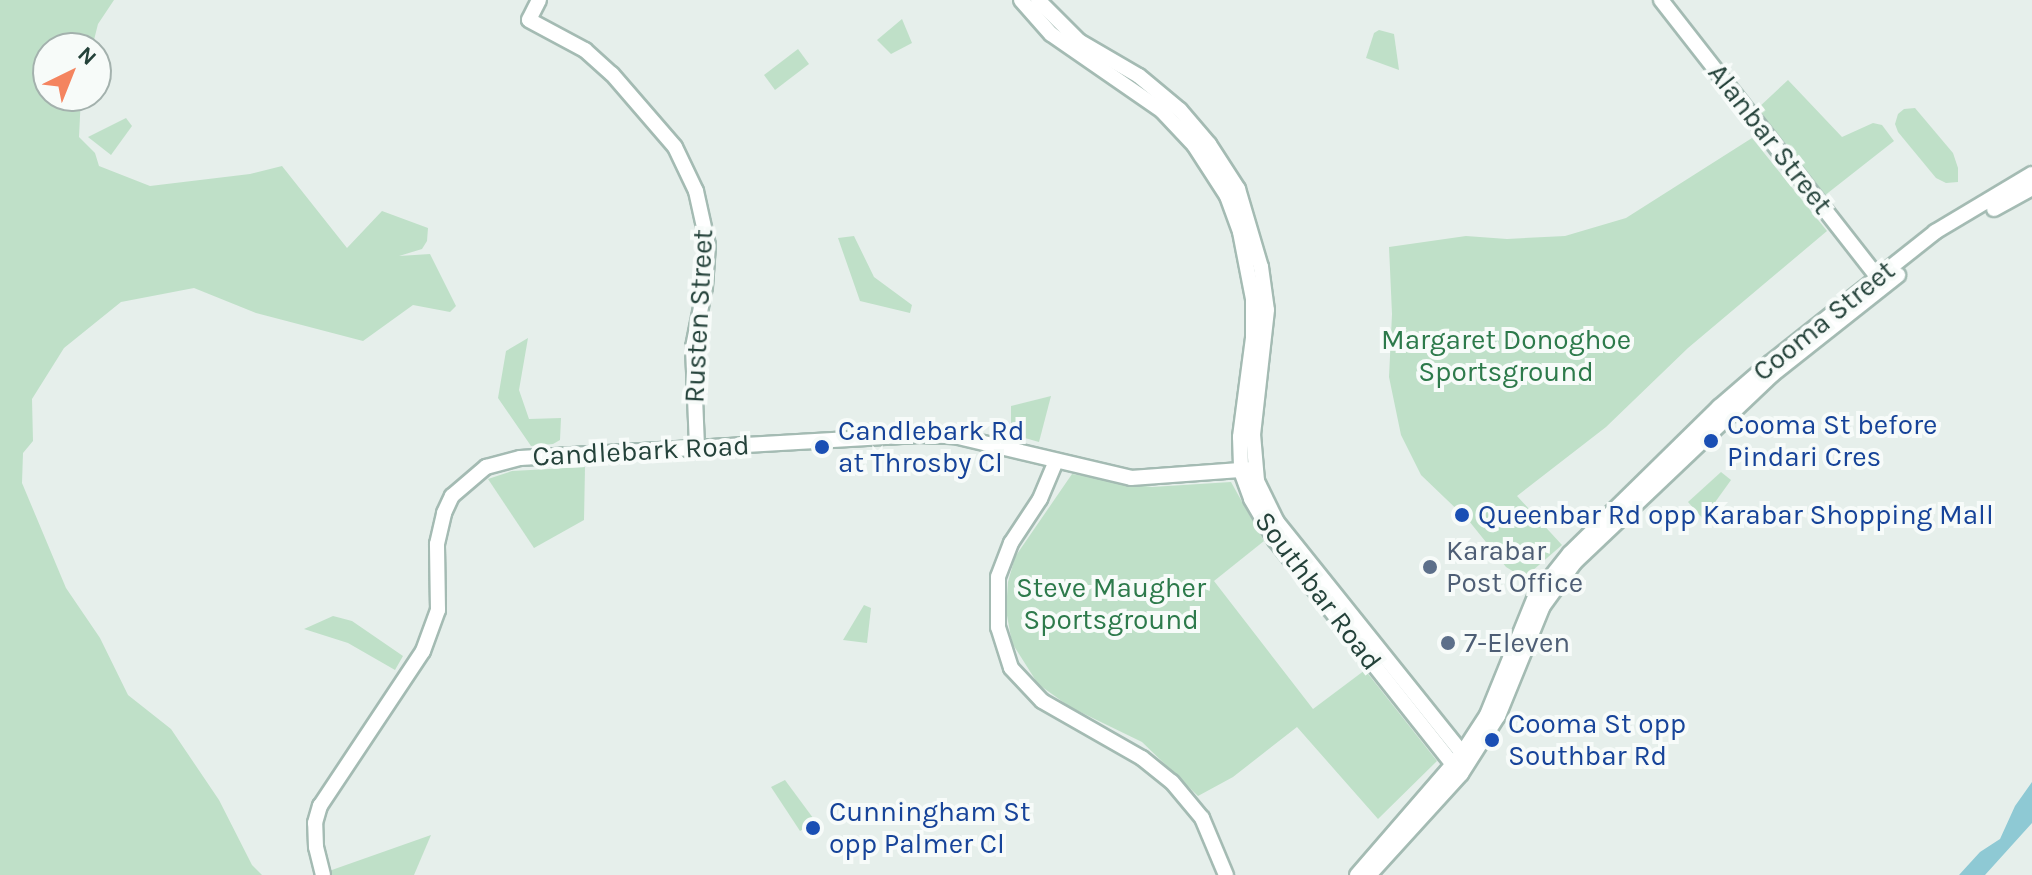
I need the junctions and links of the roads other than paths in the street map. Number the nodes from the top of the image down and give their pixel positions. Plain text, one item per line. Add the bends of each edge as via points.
1 (539, 0) edge
2 (1021, 0) edge
3 (1038, 0) edge
4 (1661, 0) edge
5 (2032, 174) edge
6 (2032, 188) edge
7 (1977, 212) junction
8 (1881, 282) junction
9 (697, 447) junction
10 (1056, 461) junction
11 (1248, 470) junction
12 (1461, 764) junction
13 (1400, 833) junction
14 (323, 875) edge
15 (1226, 875) edge
16 (1357, 875) edge
17 (1369, 875) edge

1 - 9 street, Rusten Street via 529,20 585,50 612,74 675,147 689,174 708,245 693,347
2 - 11 street, Southbar Road via 1051,34 1162,111 1194,145 1227,196 1250,270 1254,309 1240,428
3 - 11 street, Southbar Road via 1079,41 1139,76 1180,110 1238,189 1261,267 1267,310
4 - 8 street, Alanbar Street
5 - 7 street, Cooma Street
6 - 7 street, Cooma Street
7 - 8 street, Cooma Street via 1935,232
8 - 12 street, Cooma Street via 1719,407 1550,574 1498,716
9 - 10 street, Candlebark Road via 954,436
9 - 14 street, Candlebark Road via 503,461 466,481 452,496 439,528 438,610 423,651 320,806 315,837
10 - 11 street, Candlebark Road via 1150,479
10 - 15 street via 998,577 998,627 1011,668 1042,701 1142,758 1172,782 1202,818
11 - 12 street, Southbar Road via 1277,522
12 - 13 street, Cooma Street
13 - 16 street, Cooma Street
13 - 17 street, Cooma Street

